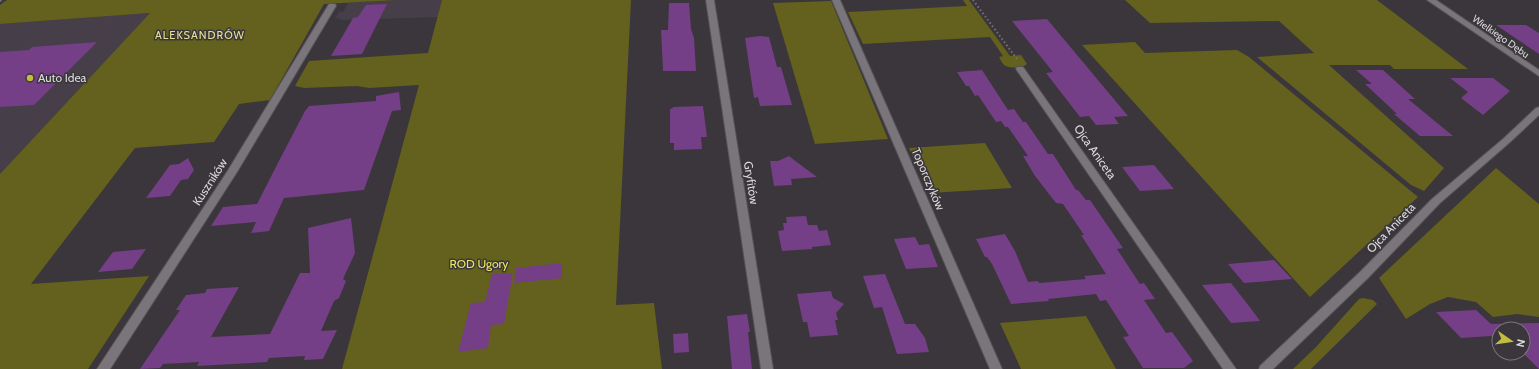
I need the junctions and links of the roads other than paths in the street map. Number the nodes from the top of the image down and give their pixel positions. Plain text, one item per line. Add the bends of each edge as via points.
1 (710, 0) edge
2 (836, 0) edge
3 (1431, 0) edge
4 (332, 6) dead end
5 (1526, 65) junction
6 (1539, 66) edge
7 (1020, 69) dead end
8 (1539, 74) edge
9 (1539, 110) edge
10 (103, 369) edge
11 (767, 369) edge
12 (996, 369) edge
13 (1230, 369) edge
14 (1265, 369) edge

1 - 11 street, Gryfitów
2 - 12 street, Toporczyków
3 - 5 street, Wielkiego Dębu
4 - 10 street, Kuszników via 232,172
5 - 6 street
5 - 8 street, Wielkiego Dębu
7 - 13 street, Ojca Aniceta
9 - 14 street, Ojca Aniceta via 1436,201 1364,275

